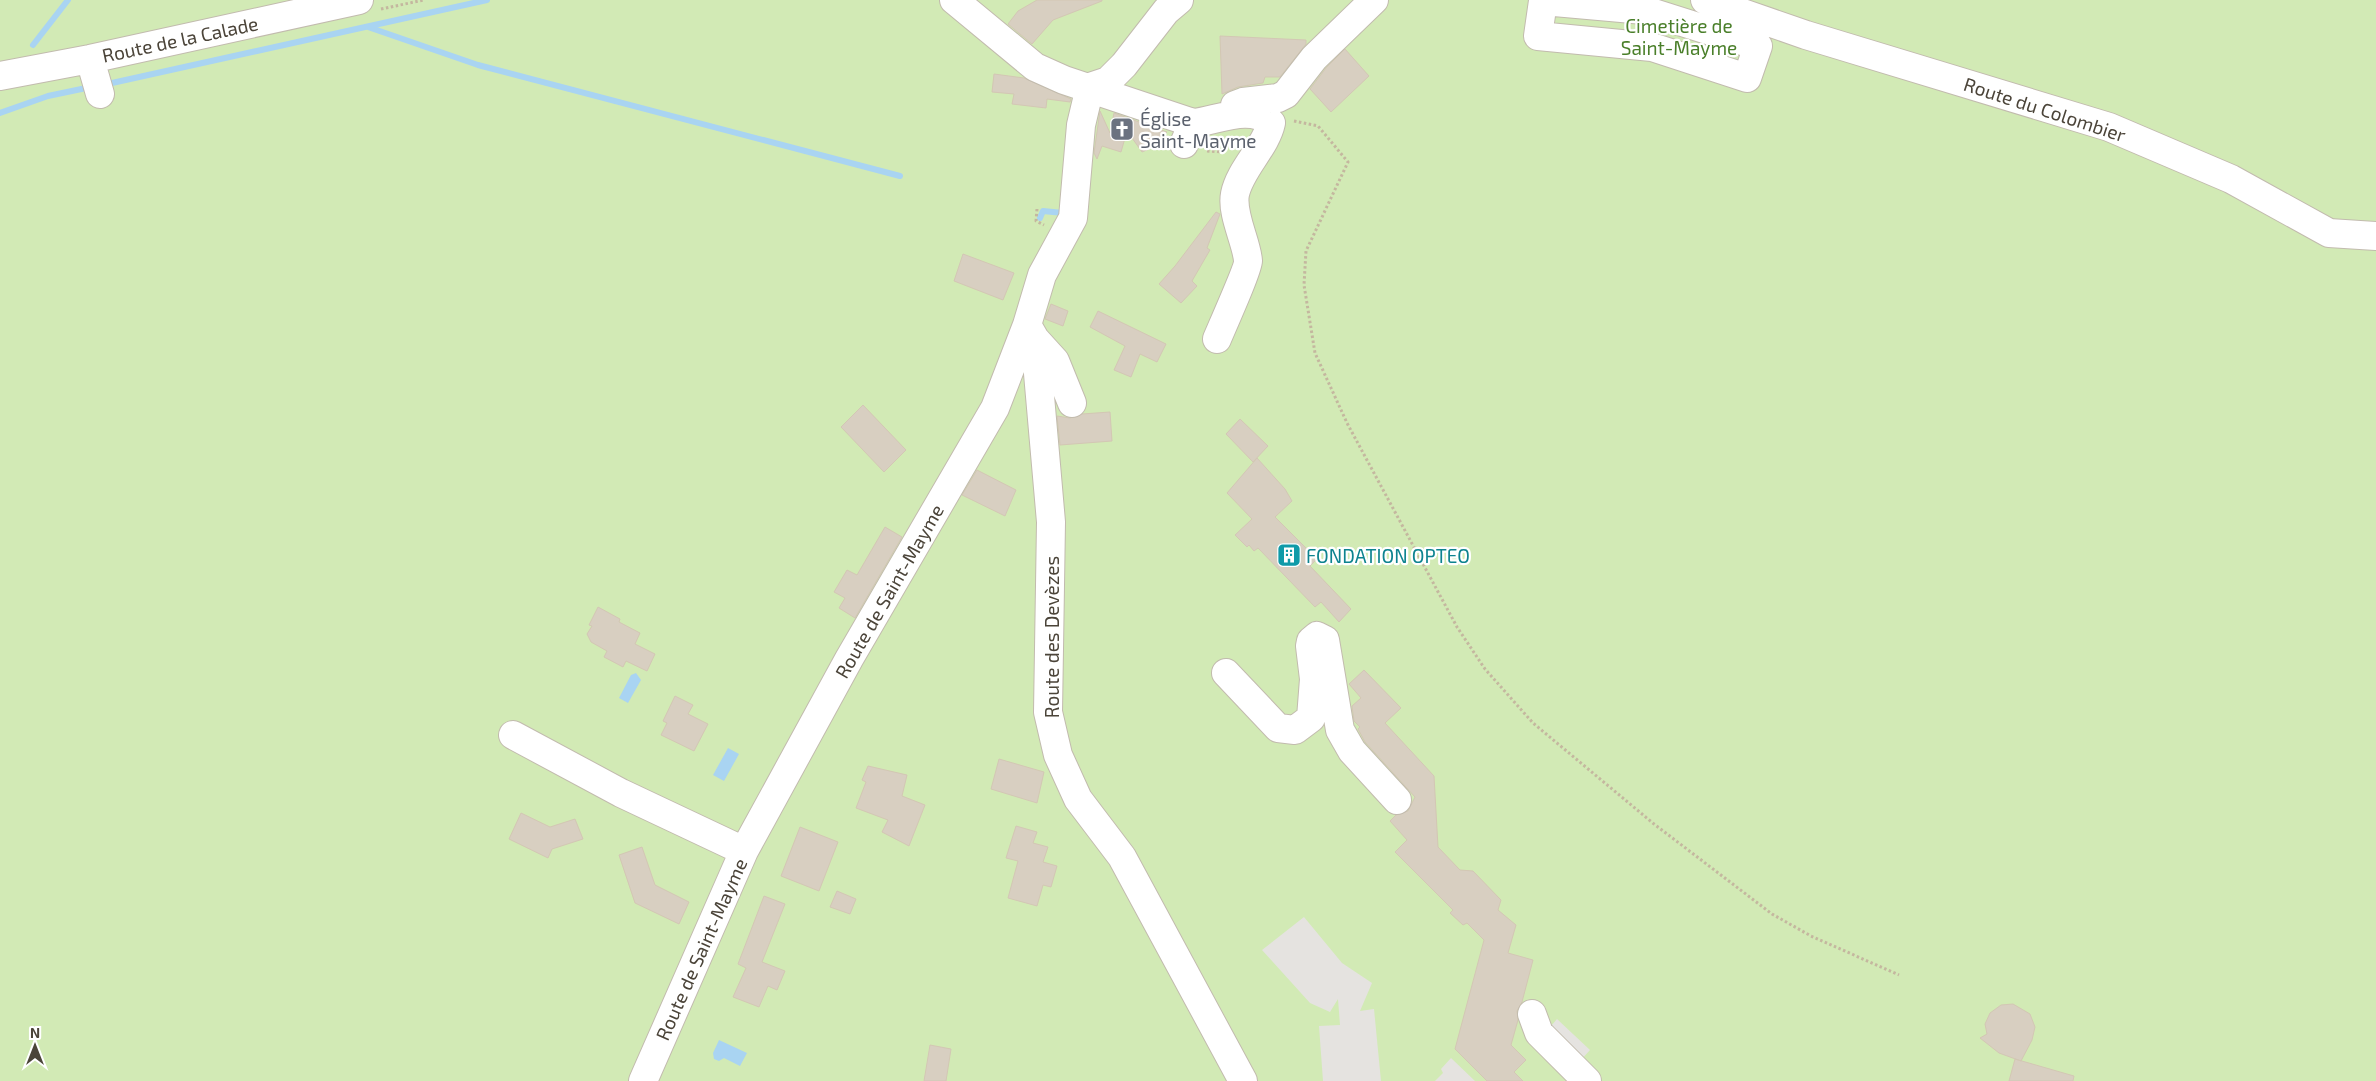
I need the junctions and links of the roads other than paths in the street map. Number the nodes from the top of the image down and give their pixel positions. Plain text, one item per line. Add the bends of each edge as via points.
1 (359, 0) edge
2 (954, 0) edge
3 (1178, 0) edge
4 (1374, 0) edge
5 (1705, 0) edge
6 (1541, 5) edge
7 (90, 59) junction
8 (1753, 61) dead end
9 (0, 76) edge
10 (1090, 87) junction
11 (100, 94) dead end
12 (1200, 134) junction
13 (2376, 236) edge
14 (1031, 332) junction
15 (1217, 339) dead end
16 (1072, 402) dead end
17 (1226, 673) dead end
18 (513, 735) dead end
19 (1397, 800) dead end
20 (744, 851) junction
21 (1532, 1014) dead end
22 (643, 1081) edge
23 (1243, 1081) edge
24 (1587, 1081) edge

1 - 7 street, Route de la Calade via 146,54
2 - 10 street via 1035,67
3 - 10 street via 1108,81
4 - 12 street via 1314,58 1286,94 1243,102 1220,113
5 - 13 street, Route du Colombier via 2110,127 2231,179 2329,233
6 - 8 street via 1658,30
7 - 9 street, Route de la Calade
7 - 11 street
10 - 12 street
10 - 14 street, Route de Saint-Mayme via 1081,125 1082,182 1073,218 1042,275
12 - 15 street via 1256,114 1271,123 1270,131 1250,161 1235,194 1239,229 1248,262
14 - 16 street via 1054,361
14 - 20 street, Route de Saint-Mayme via 995,408 849,659
14 - 23 street, Route des Devèzes via 1051,522 1048,712 1058,755 1078,798 1122,857
17 - 19 street via 1278,728 1295,730 1311,718 1314,679 1311,641 1316,636 1325,640 1340,730 1352,751
18 - 20 street via 621,793
20 - 22 street, Route de Saint-Mayme
21 - 24 street via 1539,1033

